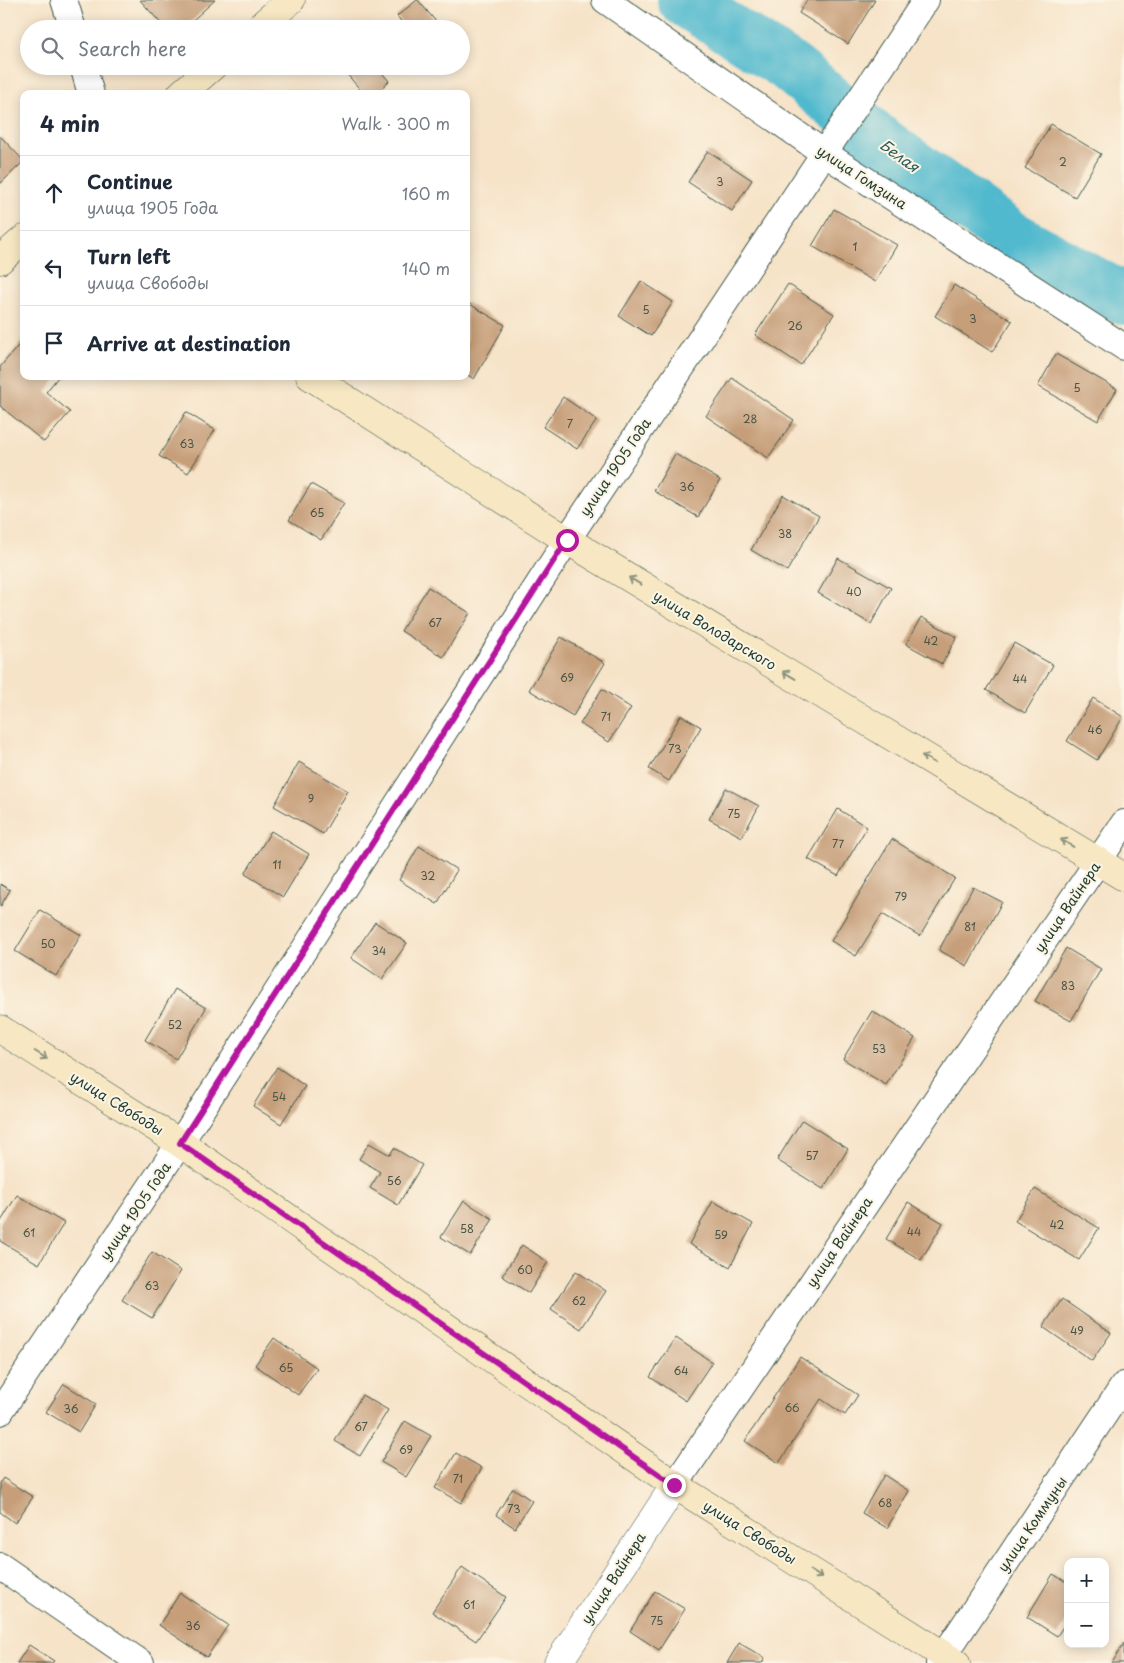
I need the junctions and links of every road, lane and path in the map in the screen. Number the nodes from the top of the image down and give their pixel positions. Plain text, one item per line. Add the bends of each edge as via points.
1 (64, 0) edge
2 (291, 0) edge
3 (605, 0) edge
4 (926, 0) edge
5 (70, 20) edge
6 (268, 20) edge
7 (86, 75) edge
8 (203, 75) edge
9 (90, 90) edge
10 (186, 90) edge
11 (824, 153) junction
12 (20, 242) edge
13 (0, 260) edge
14 (1124, 347) edge
15 (316, 380) edge
16 (567, 540) junction
17 (1124, 823) edge
18 (1098, 861) junction
19 (1124, 877) edge
20 (0, 1028) edge
21 (180, 1143) junction
22 (1124, 1385) edge
23 (0, 1412) edge
24 (674, 1485) junction
25 (0, 1566) edge
26 (946, 1660) edge
27 (141, 1663) edge
28 (558, 1663) edge

1 - 5 street
2 - 6 main road
3 - 11 street, улица Гомзина
4 - 11 street, улица 1905 Года
7 - 9 street
8 - 10 main road
11 - 14 street, улица Гомзина
11 - 16 street, улица 1905 Года
12 - 13 main road
15 - 16 main road, улица Володарского
18 -> 16 main road, улица Володарского
16 - 21 street, улица 1905 Года
17 - 18 street, улица Вайнера
18 - 19 main road, улица Володарского
18 - 24 street, улица Вайнера
20 -> 21 main road, улица Свободы
21 - 23 street, улица 1905 Года
21 - 24 main road, улица Свободы
22 - 26 street, улица Коммуны
24 -> 26 main road, улица Свободы
24 - 28 street, улица Вайнера
25 - 27 street

